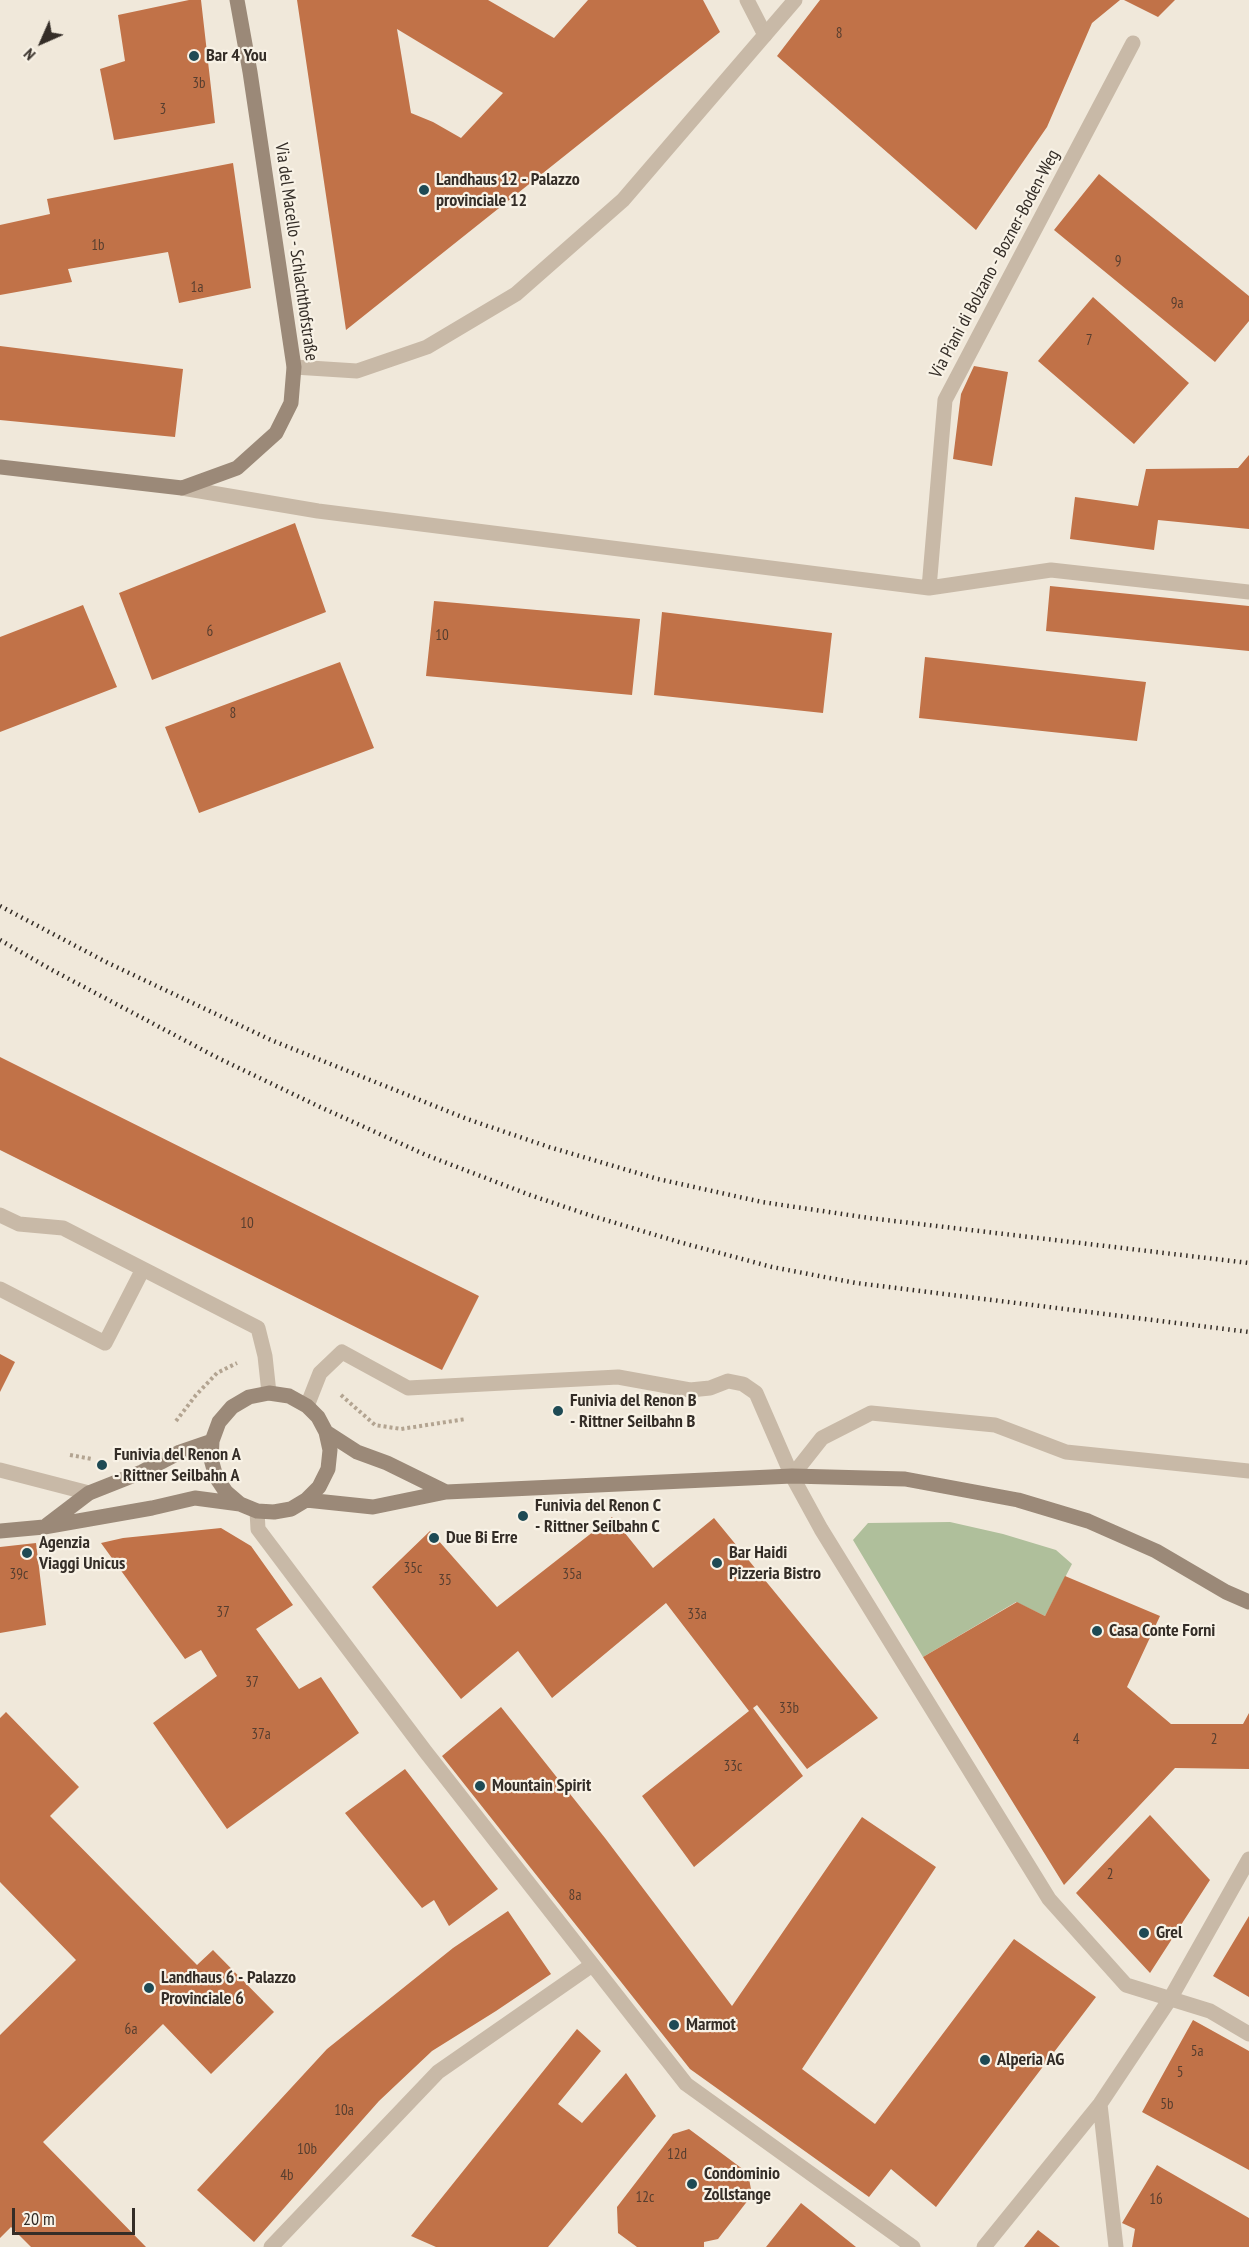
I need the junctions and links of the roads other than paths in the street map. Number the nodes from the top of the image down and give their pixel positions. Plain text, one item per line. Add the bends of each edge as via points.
1 (237, 0) edge
2 (747, 0) edge
3 (795, 0) edge
4 (765, 35) junction
5 (1133, 43) dead end
6 (294, 367) junction
7 (0, 467) edge
8 (182, 488) junction
9 (929, 588) junction
10 (1249, 592) edge
11 (0, 1215) edge
12 (143, 1269) junction
13 (0, 1289) edge
14 (269, 1393) junction
15 (307, 1406) junction
16 (326, 1432) junction
17 (212, 1441) junction
18 (0, 1470) edge
19 (1249, 1471) edge
20 (792, 1476) junction
21 (446, 1492) junction
22 (88, 1493) junction
23 (306, 1500) junction
24 (240, 1504) junction
25 (257, 1510) junction
26 (44, 1527) junction
27 (0, 1531) edge
28 (1249, 1602) edge
29 (1249, 1859) edge
30 (592, 1965) junction
31 (1170, 1999) junction
32 (1249, 2034) edge
33 (1100, 2104) junction
34 (271, 2247) edge
35 (913, 2247) edge
36 (984, 2247) edge
37 (1116, 2247) edge

1 - 6 street, Via del Macello - Schlachthofstraße
2 - 4 street
3 - 4 street
4 - 6 street via 623,200 516,294 427,347 357,371
5 - 9 street, Via Piani di Bolzano - Bozner-Boden-Weg via 945,400
6 - 8 street, Via del Macello - Schlachthofstraße via 291,403 276,433 237,468
7 - 8 street
8 - 9 street via 318,511
9 - 10 street via 1051,570
11 - 12 street via 19,1224 63,1228
12 - 13 street via 105,1343
12 - 14 street via 258,1328
14 - 15 street via 289,1396
14 - 17 street via 249,1397 232,1407 219,1422
15 - 16 street
15 - 20 street via 320,1373 342,1352 408,1388 618,1377 690,1390 728,1381 743,1384 756,1394
16 - 21 street via 357,1452
16 - 23 street via 330,1450 328,1469
17 - 22 street
17 - 24 street via 216,1477
18 - 22 street
19 - 20 street via 1066,1452 995,1425 871,1413 822,1438
20 - 21 street
20 - 28 street via 905,1479 1018,1500 1088,1521 1156,1551
20 - 31 street via 1049,1899 1126,1985
21 - 23 street via 373,1507
22 - 26 street
23 - 25 street via 291,1509
24 - 25 street
24 - 26 street via 195,1498
25 - 30 street via 258,1528
26 - 27 street
29 - 31 street
30 - 34 street via 438,2072
30 - 35 street via 686,2084
31 - 32 street via 1209,2011
31 - 33 street
33 - 36 street
33 - 37 street

